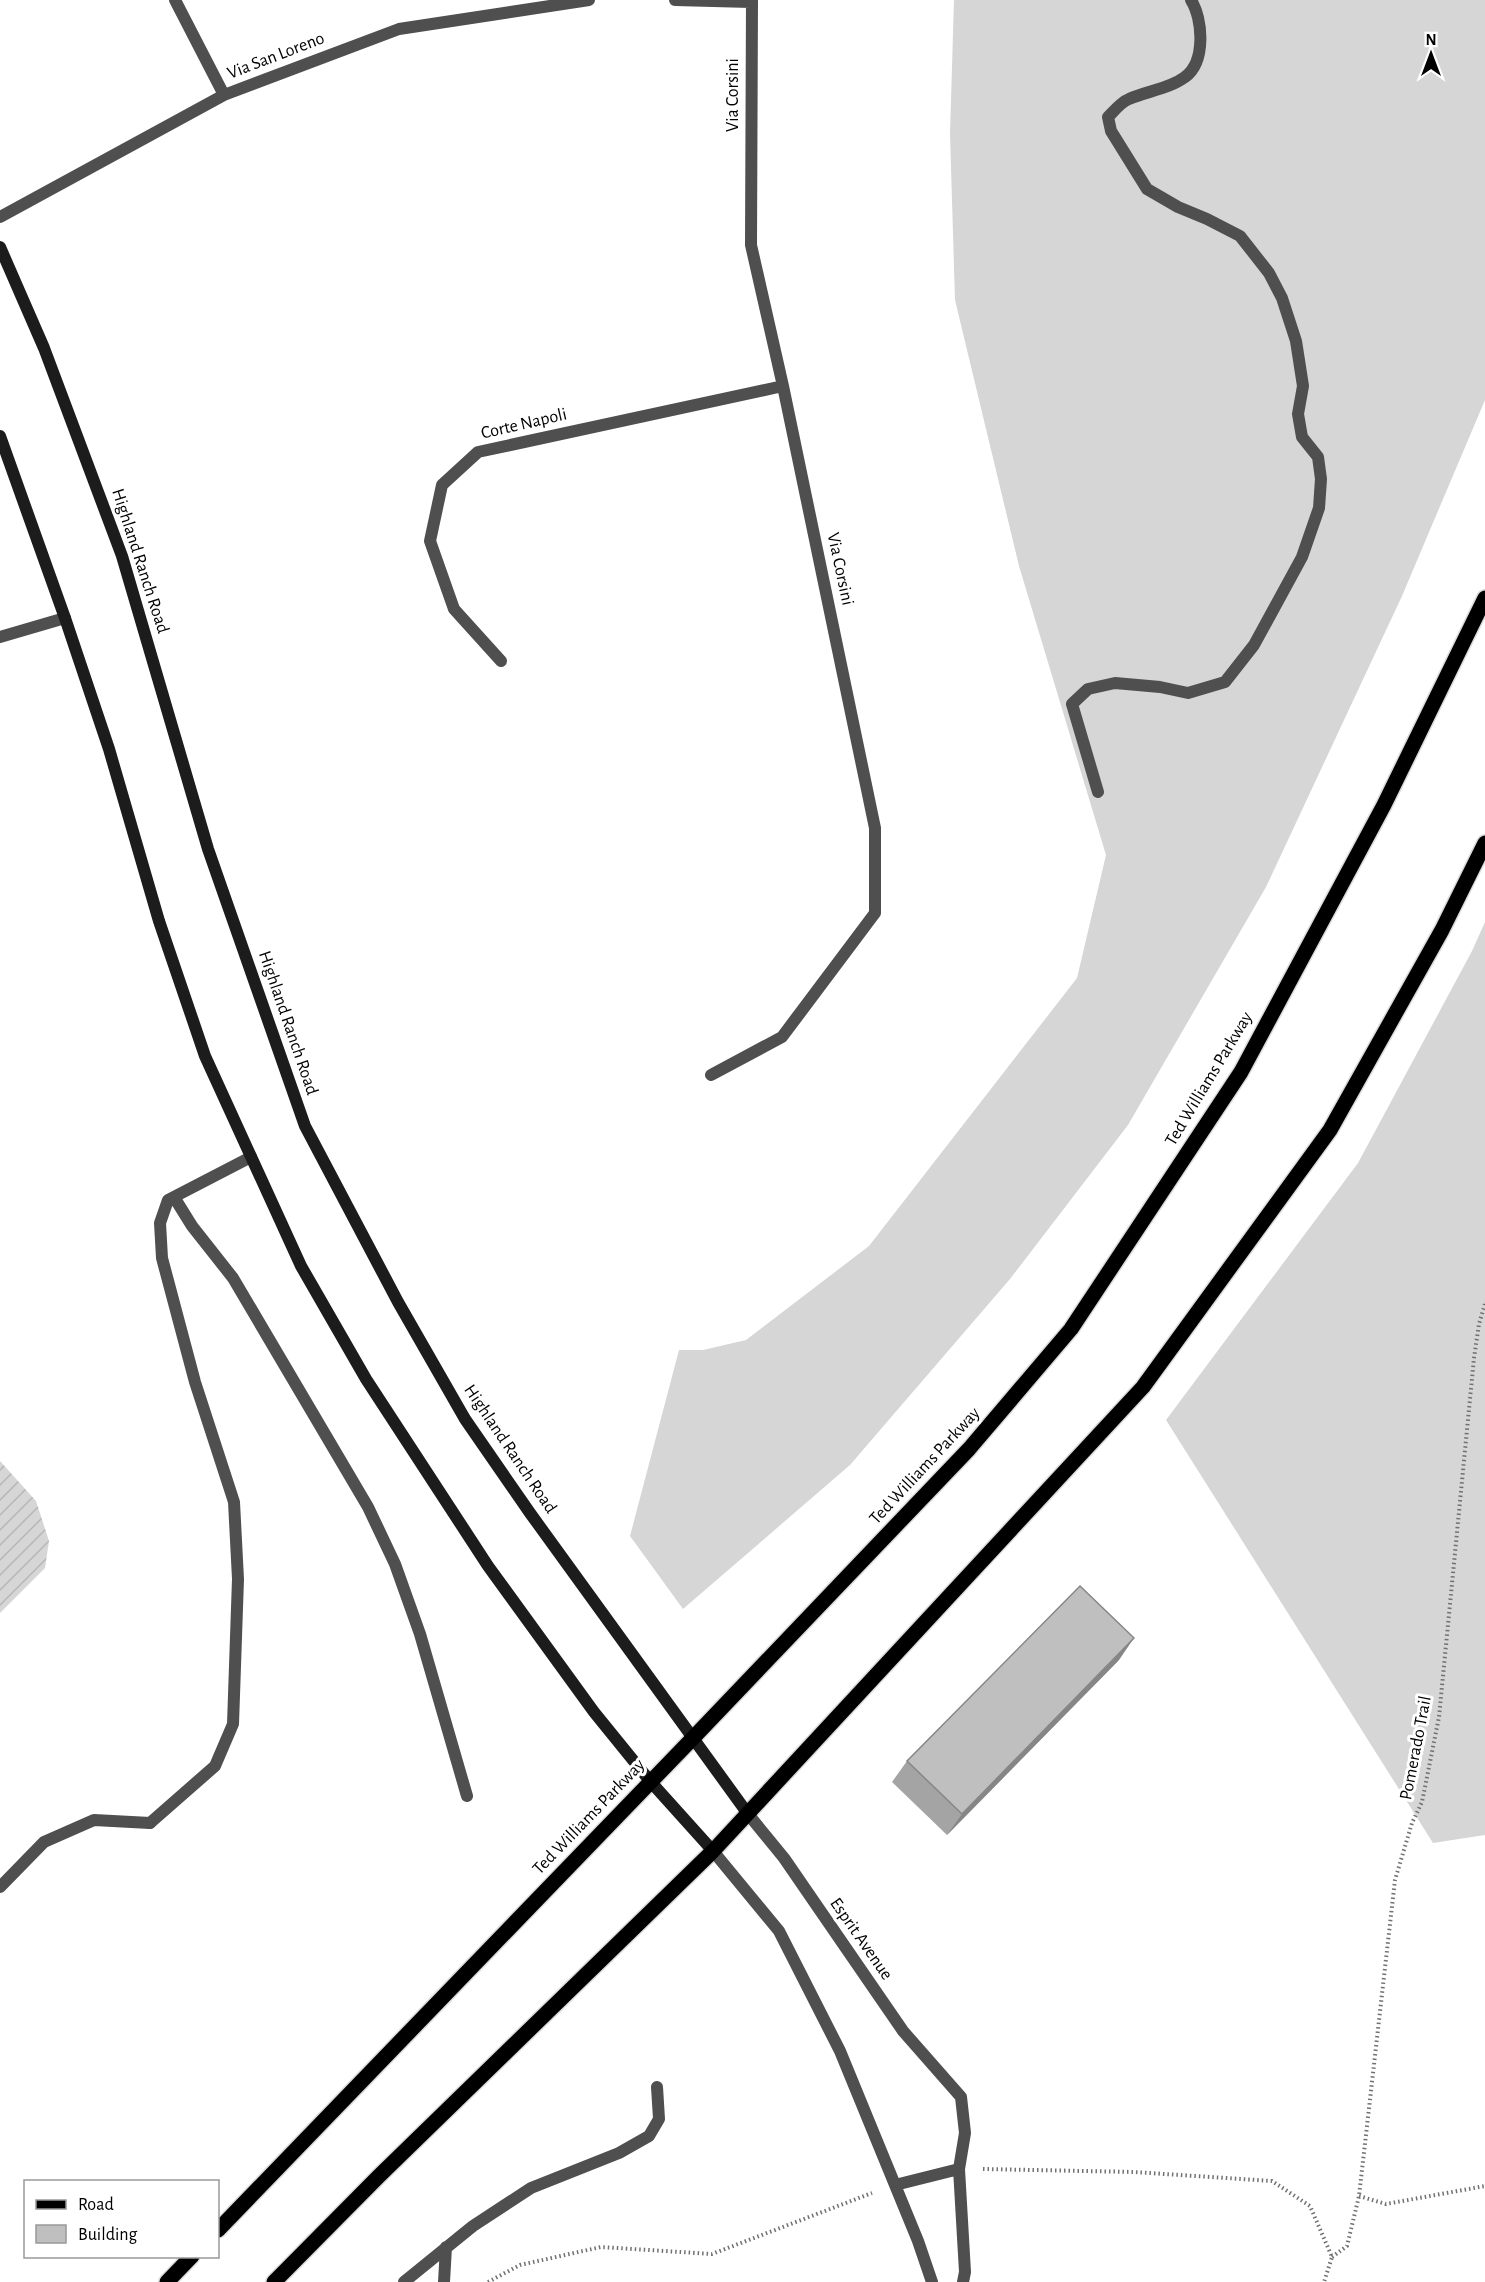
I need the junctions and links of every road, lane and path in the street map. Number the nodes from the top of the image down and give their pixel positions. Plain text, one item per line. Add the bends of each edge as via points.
1 (175, 0) edge
2 (589, 0) edge
3 (675, 0) edge
4 (1191, 0) edge
5 (752, 1) edge
6 (224, 95) junction
7 (0, 217) edge
8 (0, 247) edge
9 (783, 386) junction
10 (0, 436) edge
11 (1485, 598) edge
12 (65, 618) junction
13 (0, 637) edge
14 (501, 661) dead end
15 (1098, 792) dead end
16 (1485, 843) edge
17 (711, 1075) dead end
18 (251, 1157) junction
19 (174, 1197) junction
20 (1485, 1304) edge
21 (693, 1738) junction
22 (650, 1781) junction
23 (467, 1796) dead end
24 (748, 1814) junction
25 (712, 1851) junction
26 (0, 1887) edge
27 (657, 2086) dead end
28 (959, 2169) junction
29 (895, 2185) junction
30 (1485, 2186) edge
31 (1359, 2196) junction
32 (219, 2229) edge
33 (446, 2247) junction
34 (1332, 2257) junction
35 (190, 2258) edge
36 (167, 2282) edge
37 (274, 2282) edge
38 (404, 2282) edge
39 (444, 2282) edge
40 (488, 2282) edge
41 (932, 2282) edge
42 (963, 2282) edge
43 (1324, 2282) edge

1 - 6 street
2 - 6 street, Via San Loreno via 399,29
3 - 5 street
4 - 15 street via 1202,37 1197,59 1187,76 1126,100 1108,117 1111,131 1147,189 1240,236 1269,273 1296,341 1303,386 1298,414 1302,437 1318,457 1319,508 1302,557 1254,645 1225,682 1188,693 1114,683 1088,689 1072,704
5 - 9 street, Via Corsini via 752,245
6 - 7 street, Via San Loreno
8 - 21 main road, Highland Ranch Road via 44,348 122,556 208,849 305,1126 465,1419
9 - 14 street, Corte Napoli via 478,452 442,485 430,541 454,609
9 - 17 street, Via Corsini via 874,828 874,913 782,1036
10 - 12 main road
11 - 21 main road, Ted Williams Parkway via 1384,806 1241,1072 1071,1329 969,1449
12 - 13 street
12 - 18 main road via 201,1044
16 - 24 main road via 1442,930 1330,1130 1143,1387
18 - 19 street
18 - 22 main road via 301,1266 366,1378 488,1566 594,1712
19 - 23 street via 233,1278 368,1507 395,1564 420,1634
19 - 26 street via 168,1200 160,1223 162,1258 195,1382 234,1502 238,1579 233,1724 215,1766 150,1823 94,1820 44,1842
20 - 31 path, Pomerado Trail via 1474,1358 1439,1717 1422,1802 1395,1880
21 - 22 main road, Ted Williams Parkway
21 - 24 main road, Esprit Avenue
22 - 25 main road
22 - 32 main road, Ted Williams Parkway
24 - 25 main road
24 - 28 street, Esprit Avenue via 784,1858 903,2031 961,2097 965,2133
25 - 29 street via 779,1931 840,2051
25 - 37 main road
27 - 33 street via 659,2119 649,2136 531,2188
28 - 29 street
28 - 34 path via 1134,2172 1272,2181 1310,2205
28 - 42 street, Esprit Avenue
29 - 40 path via 712,2254 601,2247 520,2265
29 - 41 street
30 - 31 path via 1386,2204
31 - 34 path, Pomerado Trail via 1347,2246
33 - 38 street
33 - 39 street
34 - 43 path
35 - 36 main road

